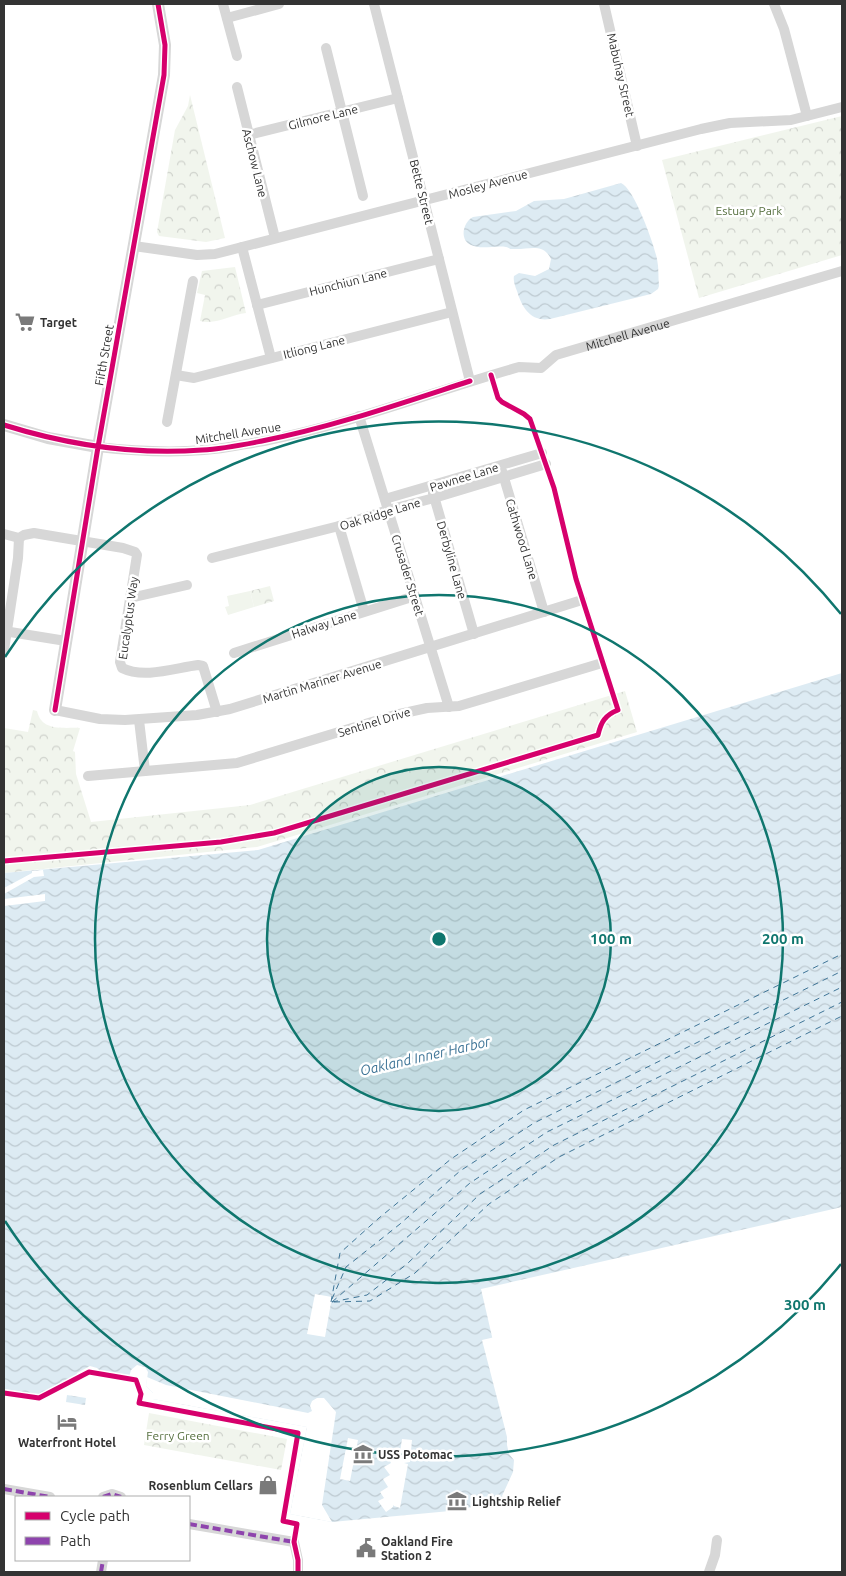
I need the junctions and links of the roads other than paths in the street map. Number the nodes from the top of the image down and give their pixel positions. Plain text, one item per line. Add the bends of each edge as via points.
1 (158, 4) edge
2 (223, 4) edge
3 (279, 4) edge
4 (374, 4) edge
5 (604, 4) edge
6 (774, 4) edge
7 (227, 18) junction
8 (326, 48) dead end
9 (237, 56) dead end
10 (237, 87) dead end
11 (398, 98) junction
12 (842, 107) edge
13 (341, 112) junction
14 (808, 116) junction
15 (248, 136) junction
16 (637, 146) junction
17 (363, 196) dead end
18 (424, 201) junction
19 (275, 238) junction
20 (134, 246) junction
21 (242, 247) junction
22 (439, 259) junction
23 (842, 271) edge
24 (193, 281) dead end
25 (257, 305) junction
26 (452, 312) junction
27 (272, 358) junction
28 (176, 375) junction
29 (470, 381) junction
30 (359, 416) junction
31 (167, 422) dead end
32 (4, 425) edge
33 (98, 447) junction
34 (542, 453) dead end
35 (546, 464) dead end
36 (502, 471) junction
37 (431, 486) junction
38 (434, 498) junction
39 (386, 505) junction
40 (339, 526) junction
41 (4, 534) edge
42 (19, 538) junction
43 (83, 541) junction
44 (212, 558) dead end
45 (187, 585) dead end
46 (415, 596) junction
47 (130, 598) junction
48 (582, 600) dead end
49 (364, 611) junction
50 (544, 612) junction
51 (5, 631) edge
52 (474, 634) junction
53 (66, 641) junction
54 (430, 647) junction
55 (4, 650) edge
56 (234, 653) dead end
57 (602, 663) dead end
58 (449, 707) junction
59 (55, 710) joint
60 (217, 712) junction
61 (139, 720) junction
62 (145, 771) junction
63 (88, 776) dead end
64 (4, 1489) edge
65 (44, 1496) edge
66 (106, 1496) edge
67 (118, 1496) edge
68 (190, 1524) edge
69 (717, 1540) dead end
70 (298, 1572) edge
71 (709, 1572) edge

1 - 20 street, Fifth Street via 165,45 164,75
2 - 7 street
3 - 7 street
4 - 11 street, Bette Street
5 - 16 street, Mabuhay Street
6 - 14 street via 784,28
7 - 9 street
8 - 13 street
10 - 15 street, Aschow Lane
11 - 13 street, Gilmore Lane
11 - 18 street, Bette Street
12 - 14 street, Mosley Avenue
13 - 15 street, Gilmore Lane
13 - 17 street
14 - 16 street, Mosley Avenue via 723,125
15 - 19 street, Aschow Lane
16 - 18 street, Mosley Avenue
18 - 19 street, Mosley Avenue
18 - 22 street, Bette Street
19 - 21 street, Mosley Avenue
20 - 21 street, Mosley Avenue via 197,255
20 - 33 street, Fifth Street
21 - 25 street
22 - 25 street, Hunchiun Lane
22 - 26 street, Bette Street
23 - 29 street, Mitchell Avenue via 556,355 541,368 519,367
24 - 28 street
25 - 27 street
26 - 27 street, Itliong Lane
26 - 29 street, Bette Street
27 - 28 street, Itliong Lane via 194,378
28 - 31 street
29 - 30 street, Mitchell Avenue
30 - 33 street, Mitchell Avenue via 288,436 225,448 161,452
30 - 39 street, Crusader Street
32 - 33 street, Mitchell Avenue via 48,438
33 - 43 street, Fifth Street
34 - 36 street, Pawnee Lane
35 - 36 street, Oak Ridge Lane
36 - 37 street, Pawnee Lane
36 - 38 street, Oak Ridge Lane
36 - 50 street, Cathwood Lane
37 - 38 street, Derbyline Lane
37 - 39 street, Pawnee Lane
38 - 39 street, Oak Ridge Lane
38 - 52 street, Derbyline Lane
39 - 40 street, Oak Ridge Lane
39 - 46 street, Crusader Street
40 - 44 street, Oak Ridge Lane
40 - 49 street
41 - 42 street
42 - 43 street via 34,533
42 - 51 street
43 - 47 street, Eucalyptus Way via 135,552
43 - 53 street, Fifth Street
45 - 47 street
46 - 49 street, Halway Lane
46 - 54 street, Crusader Street
47 - 60 street, Eucalyptus Way via 120,662 122,668 133,672 203,666
48 - 50 street, Martin Mariner Avenue
49 - 56 street, Halway Lane
50 - 52 street, Martin Mariner Avenue
51 - 53 street
51 - 55 street
52 - 54 street, Martin Mariner Avenue
53 - 59 street, Fifth Street
54 - 58 street, Crusader Street
54 - 60 street, Martin Mariner Avenue
57 - 58 street, Sentinel Drive
58 - 62 street, Sentinel Drive via 410,711 237,763
59 - 61 street, Martin Mariner Avenue via 109,720
60 - 61 street, Martin Mariner Avenue
61 - 62 street
62 - 63 street, Sentinel Drive
64 - 65 street
66 - 67 street
68 - 70 street via 294,1542
69 - 71 street

